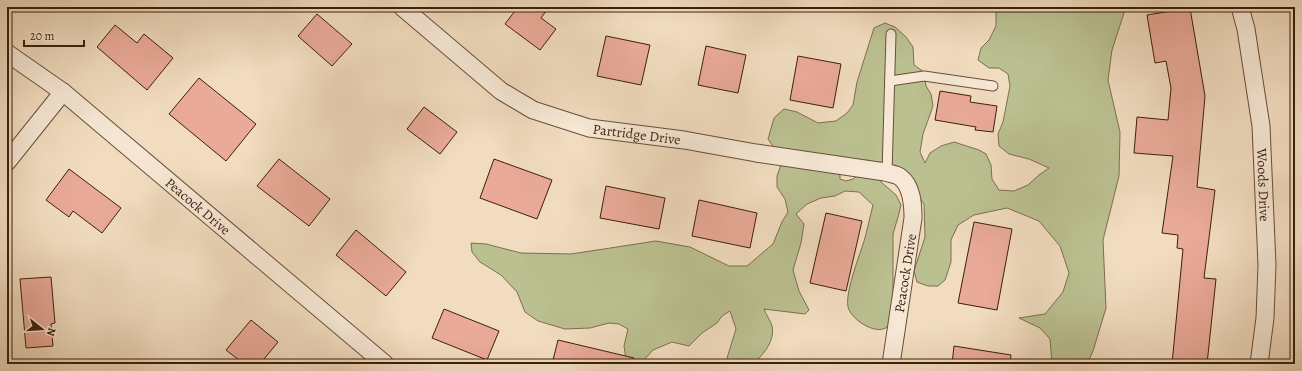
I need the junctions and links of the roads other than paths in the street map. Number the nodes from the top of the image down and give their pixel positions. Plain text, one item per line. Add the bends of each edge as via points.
1 (402, 7) edge
2 (1240, 7) edge
3 (891, 34) dead end
4 (7, 54) edge
5 (890, 81) junction
6 (993, 86) dead end
7 (63, 92) junction
8 (7, 162) edge
9 (887, 173) junction
10 (905, 182) joint
11 (385, 364) edge
12 (891, 364) edge
13 (1260, 364) edge

1 - 9 street, Partridge Drive via 501,91 533,110 589,128 684,140
2 - 13 street, Woods Drive via 1262,126 1267,265
3 - 5 lane
4 - 7 street, Peacock Drive
5 - 6 lane via 924,76
5 - 9 lane
7 - 8 street
7 - 11 street, Peacock Drive
9 - 10 street, Partridge Drive via 896,175
10 - 12 street, Peacock Drive via 912,199 913,218

